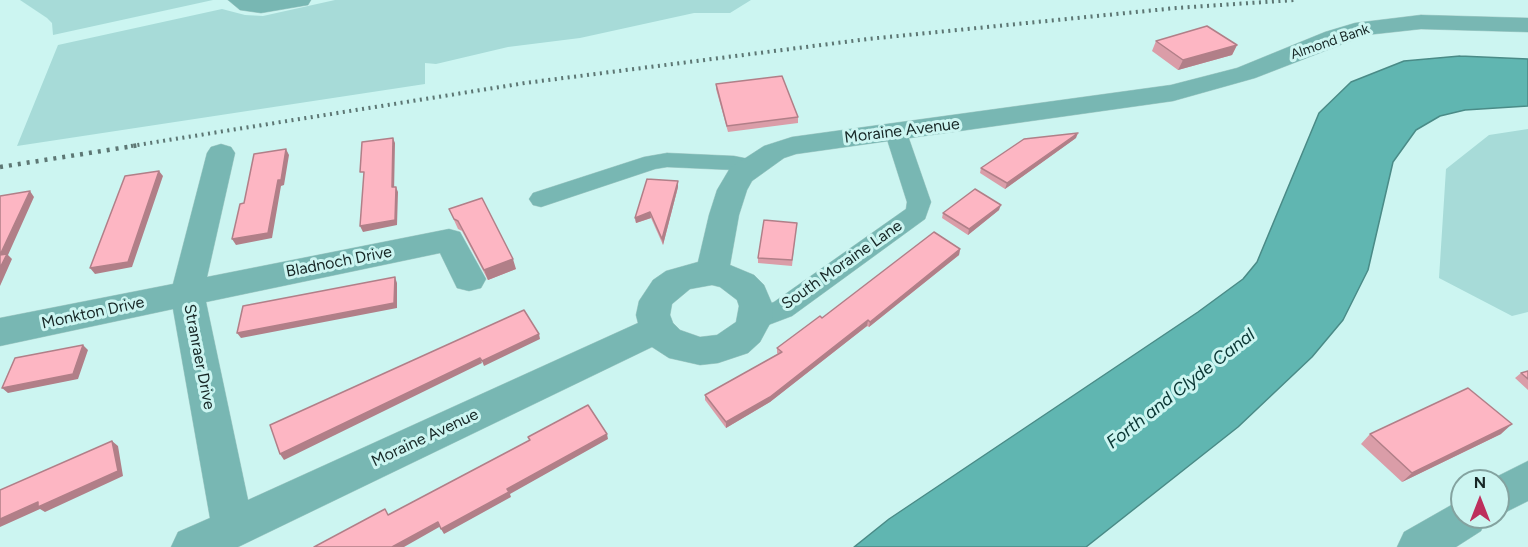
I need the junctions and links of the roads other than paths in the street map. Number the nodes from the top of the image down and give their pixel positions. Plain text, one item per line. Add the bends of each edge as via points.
1 (239, 0) edge
2 (300, 0) edge
3 (1528, 25) edge
4 (1173, 93) joint
5 (896, 133) junction
6 (221, 153) dead end
7 (751, 166) junction
8 (542, 199) dead end
9 (712, 273) junction
10 (469, 279) dead end
11 (187, 293) junction
12 (755, 320) junction
13 (657, 329) junction
14 (0, 332) edge
15 (1528, 479) edge
16 (1510, 490) edge
17 (1450, 527) edge
18 (233, 528) junction
19 (193, 547) edge
20 (1419, 547) edge

1 - 2 street via 248,6
3 - 4 street, Almond Bank via 1421,22 1363,28 1246,73
4 - 5 street, Moraine Avenue
5 - 7 street, Moraine Avenue via 792,146
5 - 12 street, South Moraine Lane via 919,202 916,213 783,309
6 - 11 street, Stranraer Drive
7 - 8 street via 652,162
7 - 9 street, Moraine Avenue via 740,175 732,190
9 - 12 street via 735,280 752,294
9 - 13 street via 687,277 665,289 653,315
10 - 11 street, Bladnoch Drive via 449,240
11 - 14 street, Monkton Drive
11 - 18 street, Stranraer Drive
12 - 13 street via 735,343 718,350 682,348
13 - 18 street, Moraine Avenue
15 - 16 street
17 - 20 street
18 - 19 street, Moraine Avenue

